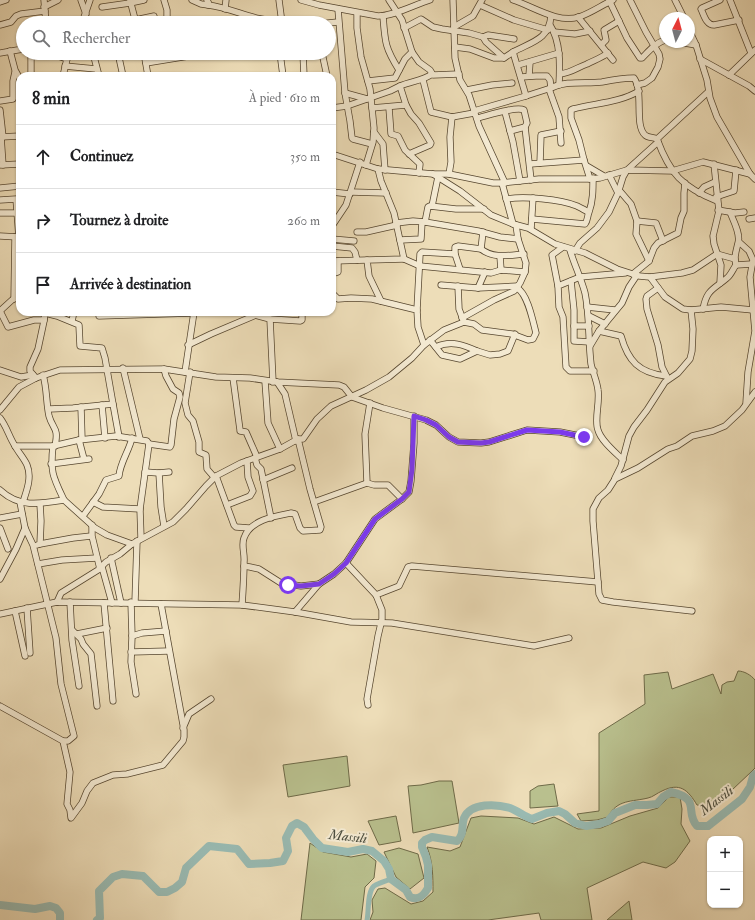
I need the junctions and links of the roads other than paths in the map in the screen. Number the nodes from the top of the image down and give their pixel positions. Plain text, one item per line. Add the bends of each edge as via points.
1 (6, 0) edge
2 (44, 0) edge
3 (58, 0) edge
4 (81, 0) edge
5 (90, 0) edge
6 (144, 0) edge
7 (164, 0) edge
8 (193, 0) edge
9 (226, 0) edge
10 (279, 0) edge
11 (301, 0) edge
12 (389, 0) edge
13 (430, 0) edge
14 (453, 0) edge
15 (513, 0) edge
16 (630, 0) edge
17 (675, 0) edge
18 (720, 0) edge
19 (730, 0) edge
20 (610, 1) edge
21 (0, 2) edge
22 (130, 2) edge
23 (417, 2) edge
24 (481, 2) edge
25 (111, 3) edge
26 (207, 3) edge
27 (102, 6) dead end
28 (45, 9) junction
29 (225, 9) junction
30 (338, 9) junction
31 (396, 12) junction
32 (681, 12) edge
33 (357, 13) junction
34 (46, 16) edge
35 (83, 16) edge
36 (85, 16) edge
37 (134, 16) edge
38 (167, 16) edge
39 (248, 16) edge
40 (280, 16) edge
41 (383, 16) junction
42 (551, 16) junction
43 (578, 17) junction
44 (739, 20) junction
45 (619, 21) junction
46 (338, 22) joint
47 (0, 24) edge
48 (404, 28) junction
49 (454, 29) junction
50 (551, 29) junction
51 (590, 31) junction
52 (482, 37) junction
53 (514, 39) dead end
54 (659, 42) edge
55 (602, 44) junction
56 (696, 45) edge
57 (654, 46) junction
58 (455, 47) junction
59 (16, 50) edge
60 (1, 51) edge
61 (10, 51) junction
62 (412, 52) junction
63 (513, 52) junction
64 (753, 52) edge
65 (559, 53) junction
66 (608, 54) junction
67 (504, 58) junction
68 (700, 59) junction
69 (31, 60) edge
70 (67, 60) edge
71 (94, 60) edge
72 (120, 60) edge
73 (145, 60) edge
74 (162, 60) edge
75 (281, 60) edge
76 (303, 60) edge
77 (324, 60) edge
78 (613, 60) dead end
79 (530, 62) junction
80 (146, 63) junction
81 (518, 64) junction
82 (65, 66) junction
83 (96, 69) junction
84 (399, 70) junction
85 (15, 72) joint
86 (31, 72) edge
87 (64, 72) edge
88 (97, 72) edge
89 (122, 72) edge
90 (147, 72) edge
91 (283, 72) edge
92 (304, 72) edge
93 (326, 72) edge
94 (432, 74) junction
95 (458, 74) junction
96 (560, 74) junction
97 (729, 75) junction
98 (529, 76) junction
99 (521, 77) junction
100 (423, 80) junction
101 (368, 81) junction
102 (512, 83) dead end
103 (559, 85) junction
104 (637, 85) junction
105 (400, 86) junction
106 (550, 88) junction
107 (467, 90) junction
108 (639, 91) junction
109 (755, 91) edge
110 (708, 92) junction
111 (345, 93) junction
112 (526, 96) junction
113 (368, 98) junction
114 (0, 101) edge
115 (348, 106) junction
116 (406, 106) junction
117 (336, 108) edge
118 (372, 108) junction
119 (389, 108) junction
120 (0, 110) edge
121 (505, 112) junction
122 (475, 114) junction
123 (452, 117) junction
124 (1, 118) edge
125 (525, 127) junction
126 (510, 131) junction
127 (561, 131) junction
128 (374, 132) junction
129 (16, 136) edge
130 (1, 137) edge
131 (658, 141) junction
132 (561, 143) dead end
133 (372, 144) junction
134 (409, 154) junction
135 (336, 155) edge
136 (584, 160) junction
137 (360, 162) junction
138 (540, 163) junction
139 (16, 164) edge
140 (530, 164) junction
141 (714, 164) junction
142 (2, 165) edge
143 (366, 165) junction
144 (586, 166) junction
145 (378, 169) junction
146 (385, 170) junction
147 (628, 170) junction
148 (736, 170) junction
149 (672, 171) junction
150 (419, 173) junction
151 (449, 174) junction
152 (750, 174) junction
153 (607, 175) junction
154 (436, 176) junction
155 (592, 178) junction
156 (755, 179) edge
157 (531, 180) junction
158 (520, 181) junction
159 (715, 182) junction
160 (503, 183) junction
161 (685, 183) junction
162 (16, 186) edge
163 (0, 188) edge
164 (336, 192) edge
165 (619, 192) junction
166 (350, 193) junction
167 (386, 193) junction
168 (700, 193) junction
169 (533, 198) junction
170 (16, 199) edge
171 (506, 199) junction
172 (717, 199) junction
173 (0, 200) edge
174 (432, 206) junction
175 (484, 209) junction
176 (718, 210) junction
177 (588, 212) junction
178 (730, 212) junction
179 (744, 212) dead end
180 (0, 213) edge
181 (16, 213) edge
182 (336, 216) edge
183 (755, 218) edge
184 (532, 219) junction
185 (749, 219) dead end
186 (637, 221) junction
187 (423, 222) junction
188 (396, 224) junction
189 (514, 225) junction
190 (531, 229) junction
191 (357, 232) dead end
192 (483, 232) junction
193 (0, 236) edge
194 (16, 237) edge
195 (336, 239) edge
196 (518, 239) junction
197 (400, 240) junction
198 (354, 241) dead end
199 (663, 241) junction
200 (739, 242) junction
201 (336, 246) edge
202 (563, 247) junction
203 (481, 249) junction
204 (573, 250) junction
205 (454, 254) junction
206 (524, 254) junction
207 (717, 254) junction
208 (500, 256) junction
209 (357, 260) junction
210 (367, 260) junction
211 (404, 260) junction
212 (336, 261) edge
213 (649, 261) junction
214 (753, 261) edge
215 (735, 262) junction
216 (420, 266) junction
217 (16, 268) edge
218 (460, 269) junction
219 (501, 270) junction
220 (485, 272) junction
221 (525, 272) junction
222 (633, 274) junction
223 (580, 277) junction
224 (650, 277) junction
225 (571, 280) junction
226 (720, 283) junction
227 (441, 285) dead end
228 (458, 286) junction
229 (558, 286) junction
230 (518, 287) junction
231 (478, 288) junction
232 (658, 288) junction
233 (336, 297) edge
234 (14, 299) joint
235 (381, 301) junction
236 (587, 307) junction
237 (704, 309) junction
238 (417, 310) junction
239 (615, 310) junction
240 (691, 310) junction
241 (0, 311) edge
242 (754, 311) edge
243 (43, 316) edge
244 (45, 316) edge
245 (57, 316) edge
246 (73, 316) edge
247 (193, 316) edge
248 (250, 316) edge
249 (256, 316) edge
250 (302, 316) edge
251 (589, 316) junction
252 (270, 319) junction
253 (463, 320) junction
254 (72, 321) junction
255 (605, 324) junction
256 (574, 326) junction
257 (589, 326) junction
258 (600, 331) junction
259 (514, 334) junction
260 (430, 340) junction
261 (590, 344) junction
262 (188, 345) junction
263 (424, 345) junction
264 (436, 347) junction
265 (478, 351) junction
266 (123, 368) junction
267 (164, 369) junction
268 (0, 370) edge
269 (107, 370) junction
270 (594, 371) junction
271 (188, 372) junction
272 (44, 375) junction
273 (34, 376) junction
274 (233, 378) junction
275 (667, 378) junction
276 (265, 381) junction
277 (275, 382) junction
278 (755, 392) edge
279 (352, 397) junction
280 (370, 403) junction
281 (112, 404) junction
282 (746, 404) junction
283 (102, 405) junction
284 (81, 407) junction
285 (49, 409) junction
286 (0, 410) edge
287 (414, 416) junction
288 (0, 418) edge
289 (119, 437) junction
290 (584, 437) dead end
291 (105, 438) junction
292 (132, 438) junction
293 (80, 439) junction
294 (140, 439) junction
295 (297, 440) junction
296 (149, 444) junction
297 (15, 446) junction
298 (54, 446) junction
299 (280, 449) junction
300 (256, 457) junction
301 (623, 460) junction
302 (247, 461) junction
303 (51, 464) junction
304 (292, 468) dead end
305 (145, 472) junction
306 (169, 472) dead end
307 (160, 473) junction
308 (215, 476) junction
309 (615, 478) junction
310 (263, 480) junction
311 (367, 483) junction
312 (0, 490) edge
313 (402, 499) junction
314 (64, 500) junction
315 (22, 502) junction
316 (93, 502) junction
317 (314, 502) junction
318 (40, 504) junction
319 (227, 505) junction
320 (140, 509) junction
321 (22, 514) junction
322 (83, 516) junction
323 (0, 518) edge
324 (271, 518) junction
325 (92, 525) junction
326 (164, 526) junction
327 (0, 528) edge
328 (25, 528) junction
329 (249, 528) junction
330 (92, 536) junction
331 (136, 541) junction
332 (40, 544) junction
333 (33, 545) junction
334 (0, 549) edge
335 (8, 549) junction
336 (16, 549) junction
337 (97, 558) junction
338 (111, 558) junction
339 (346, 563) junction
340 (38, 564) junction
341 (244, 566) junction
342 (3, 568) edge
343 (101, 568) junction
344 (0, 579) edge
345 (598, 582) junction
346 (319, 584) junction
347 (376, 595) junction
348 (57, 602) junction
349 (70, 602) junction
350 (133, 602) junction
351 (48, 603) junction
352 (104, 603) junction
353 (112, 603) junction
354 (121, 603) junction
355 (161, 604) junction
356 (242, 605) junction
357 (27, 608) junction
358 (692, 610) dead end
359 (15, 611) junction
360 (295, 612) junction
361 (0, 614) edge
362 (381, 622) junction
363 (107, 628) junction
364 (166, 631) junction
365 (75, 632) junction
366 (132, 636) junction
367 (569, 638) dead end
368 (169, 651) junction
369 (131, 652) junction
370 (79, 686) dead end
371 (136, 694) dead end
372 (211, 699) dead end
373 (113, 701) dead end
374 (368, 705) dead end
375 (0, 706) edge
376 (97, 706) dead end
377 (183, 728) junction
378 (63, 741) junction

1 - 21 street
2 - 28 street
3 - 28 street
4 - 35 street
5 - 36 street
6 - 22 street
7 - 38 street
8 - 26 street
9 - 29 street
10 - 40 street
11 - 30 street
12 - 31 street
13 - 23 street
14 - 49 street
15 - 42 street
16 - 57 street
17 - 32 street
18 - 44 street via 702,8 708,23 714,25
19 - 44 street
20 - 43 street
20 - 45 street
22 - 25 street
22 - 37 street
23 - 31 street
24 - 49 street via 471,18
24 - 50 street via 514,20
25 - 27 street
26 - 29 street
28 - 34 street
28 - 47 street via 21,14 11,22
29 - 39 street
30 - 33 street
30 - 46 street
31 - 41 street
31 - 48 street
33 - 41 street
33 - 101 street via 361,57
41 - 84 street via 388,51
42 - 43 street
42 - 50 street
43 - 51 street
44 - 64 street
45 - 55 street via 604,30 606,40
45 - 57 street via 640,58
46 - 111 street
48 - 49 street via 420,19 438,29
48 - 62 street
49 - 52 street
49 - 58 street
50 - 51 street via 576,34
50 - 63 street via 542,37
50 - 65 street
51 - 55 street
52 - 53 street
52 - 67 street
54 - 57 street
55 - 66 street
56 - 68 street
57 - 104 street via 660,56 658,67 651,80
58 - 67 street via 470,49 490,58
58 - 95 street
59 - 61 street
60 - 61 street
61 - 85 street
62 - 84 street
62 - 94 street
63 - 67 street
63 - 81 street
64 - 97 street
65 - 79 street
65 - 96 street
66 - 78 street
66 - 96 street via 573,71
68 - 97 street
68 - 110 street
69 - 86 street
70 - 82 street
71 - 83 street
72 - 89 street
73 - 80 street
74 - 80 street
75 - 91 street
76 - 92 street
77 - 93 street
79 - 81 street
79 - 98 street
80 - 90 street
81 - 99 street
82 - 83 street
82 - 87 street
83 - 88 street
84 - 101 street via 394,78
85 - 114 street via 13,99
94 - 95 street
94 - 100 street
95 - 107 street
96 - 103 street
97 - 109 street
98 - 99 street
98 - 106 street via 548,77
99 - 112 street
100 - 105 street
100 - 123 street via 431,112
101 - 113 street
102 - 107 street
103 - 104 street via 632,78
103 - 106 street
104 - 108 street
105 - 113 street
105 - 116 street
106 - 112 street
106 - 127 street
107 - 122 street
108 - 131 street via 642,130 646,136
108 - 136 street via 628,97 572,109 571,118
110 - 131 street
110 - 152 street via 717,117
111 - 113 street
111 - 115 street
112 - 122 street
113 - 115 street
113 - 118 street
115 - 117 street
115 - 133 street via 353,139
116 - 119 street
116 - 134 street via 431,144
118 - 119 street
118 - 128 street
119 - 134 street via 391,134 398,136
120 - 124 street
121 - 122 street
121 - 125 street via 518,108 524,110 527,123
121 - 126 street
122 - 123 street
122 - 160 street
123 - 151 street
124 - 130 street
125 - 126 street
125 - 140 street
126 - 158 street
127 - 132 street
127 - 138 street via 541,135
128 - 133 street
128 - 146 street via 383,144
129 - 130 street
130 - 142 street
131 - 147 street
131 - 149 street
133 - 143 street
134 - 150 street via 420,164
135 - 137 street
136 - 138 street
136 - 144 street
137 - 143 street
137 - 166 street
138 - 140 street
139 - 142 street
140 - 157 street
141 - 148 street
141 - 149 street via 701,162
141 - 159 street
143 - 145 street
144 - 153 street
144 - 155 street
145 - 146 street
145 - 167 street
146 - 150 street
147 - 149 street
147 - 153 street
147 - 165 street
148 - 152 street
148 - 172 street via 734,191
149 - 161 street
150 - 154 street
151 - 154 street
151 - 160 street via 483,182
152 - 156 street
153 - 155 street
153 - 165 street
154 - 174 street
154 - 175 street
155 - 157 street
155 - 177 street via 592,196
157 - 158 street
158 - 160 street
159 - 168 street via 704,187
159 - 172 street
160 - 171 street
161 - 168 street
161 - 199 street via 684,211 678,233
162 - 163 street
164 - 166 street
165 - 186 street via 629,201
165 - 204 street via 603,221
166 - 167 street
166 - 182 street via 346,205
167 - 188 street
168 - 172 street
169 - 171 street
169 - 177 street via 570,204
169 - 184 street
170 - 173 street
171 - 189 street
172 - 176 street
174 - 175 street
174 - 187 street via 428,207
175 - 189 street
176 - 178 street
176 - 207 street via 714,236
177 - 184 street via 583,225
178 - 179 street
178 - 200 street
180 - 181 street
183 - 185 street
184 - 190 street
186 - 199 street via 656,223
186 - 213 street via 636,234
187 - 188 street
187 - 192 street
187 - 197 street via 421,239
188 - 191 street
188 - 197 street
189 - 190 street
189 - 196 street
190 - 202 street
192 - 196 street
192 - 203 street
193 - 194 street
195 - 198 street
196 - 206 street
197 - 211 street
199 - 213 street via 654,248
200 - 214 street via 749,251
200 - 215 street
201 - 209 street via 352,248
202 - 204 street
202 - 229 street via 552,255
203 - 205 street via 458,246 455,247
203 - 208 street
204 - 222 street
204 - 223 street
205 - 216 street via 422,252
205 - 218 street
206 - 208 street
206 - 221 street
207 - 215 street
207 - 224 street via 693,270
207 - 226 street via 721,265
208 - 219 street
209 - 210 street
209 - 212 street
210 - 211 street
210 - 235 street via 369,276
211 - 216 street
213 - 222 street
214 - 215 street
214 - 242 street via 750,277
215 - 226 street via 728,277
216 - 218 street
216 - 238 street
217 - 234 street
218 - 220 street
219 - 220 street
219 - 221 street
220 - 231 street
221 - 230 street
222 - 223 street
222 - 224 street
222 - 239 street via 623,300
223 - 225 street
223 - 236 street
224 - 232 street
225 - 229 street
225 - 256 street
226 - 237 street via 707,295
227 - 228 street
228 - 231 street
228 - 253 street via 459,309
229 - 270 street via 566,367 570,371
230 - 231 street
230 - 253 street
230 - 259 street via 523,294 536,333 529,340
232 - 240 street via 665,298 683,309
232 - 275 street via 646,299 662,367
233 - 235 street
234 - 241 street
235 - 238 street
236 - 239 street
236 - 251 street
237 - 240 street
237 - 242 street via 731,307
238 - 263 street via 418,327
239 - 255 street
240 - 275 street via 692,354 680,370
241 - 243 street via 8,327
242 - 282 street via 754,338
244 - 273 street via 38,349 30,366
245 - 254 street
246 - 254 street
247 - 262 street
248 - 262 street
249 - 252 street
250 - 252 street via 301,321
251 - 255 street
251 - 257 street
252 - 277 street
253 - 259 street via 476,324 482,330
253 - 260 street
254 - 269 street via 80,326 79,346 102,348
255 - 258 street
256 - 257 street
256 - 261 street via 574,342
257 - 261 street
258 - 261 street
258 - 275 street via 621,336 627,353 641,369
259 - 265 street via 506,352 496,355
260 - 263 street
260 - 264 street
261 - 270 street via 591,365
262 - 271 street
263 - 279 street via 389,377
264 - 265 street via 457,343
264 - 265 street via 445,356 460,359
266 - 267 street
266 - 269 street
266 - 294 street
267 - 271 street
267 - 296 street via 173,389 180,397 171,445 170,447
268 - 273 street via 21,377
269 - 272 street via 60,370
269 - 281 street
270 - 301 street via 599,392 597,429 605,442
271 - 274 street
271 - 308 street via 186,409 193,421 199,452 206,455 207,469
272 - 273 street
272 - 285 street
273 - 286 street via 19,387
274 - 276 street
274 - 300 street via 240,432 246,432
275 - 301 street via 632,429
276 - 277 street
276 - 299 street via 268,423
277 - 279 street via 339,385
277 - 295 street via 285,394
278 - 282 street
279 - 280 street
279 - 295 street via 331,406 316,419 303,439
280 - 287 street
280 - 311 street via 365,434
281 - 283 street
281 - 289 street
282 - 309 street via 718,430 692,436 638,468
283 - 284 street
283 - 291 street
284 - 285 street
284 - 293 street
285 - 298 street via 49,416 56,430
287 - 290 street via 436,425 458,442 489,442 527,430 560,432
287 - 313 street via 411,481 409,492
288 - 297 street
289 - 291 street
289 - 292 street
291 - 293 street
292 - 294 street
292 - 316 street via 119,476 106,480
293 - 298 street
293 - 303 street via 86,459
294 - 296 street
295 - 299 street
295 - 317 street
296 - 305 street
297 - 298 street
297 - 315 street via 27,465 29,475
298 - 303 street
299 - 300 street
300 - 302 street
300 - 310 street
301 - 309 street
302 - 308 street
302 - 319 street via 248,477 253,491 250,496
303 - 314 street via 54,479
304 - 310 street
305 - 307 street
305 - 320 street
306 - 307 street
307 - 326 street
308 - 319 street
308 - 326 street via 173,522
309 - 345 street via 608,490 598,498 593,509
310 - 324 street
311 - 313 street via 388,485
311 - 317 street
312 - 315 street via 11,499
313 - 339 street via 375,519
314 - 318 street
314 - 322 street
315 - 318 street
315 - 321 street
316 - 320 street via 103,507
316 - 322 street
317 - 324 street via 320,530 303,531 293,513
318 - 332 street
319 - 329 street via 235,527
320 - 331 street
321 - 323 street
321 - 328 street
322 - 325 street
324 - 329 street
325 - 330 street
325 - 331 street via 107,535
326 - 331 street
327 - 335 street
328 - 333 street
328 - 336 street
329 - 341 street via 244,538
330 - 332 street
330 - 337 street
331 - 338 street
331 - 350 street
332 - 333 street
333 - 340 street
334 - 335 street
335 - 336 street
336 - 342 street
337 - 340 street
337 - 343 street
338 - 343 street
338 - 354 street
339 - 346 street
339 - 347 street
340 - 351 street
341 - 346 street via 259,569 288,585
341 - 356 street
342 - 344 street
343 - 348 street via 61,593
343 - 353 street
345 - 347 street via 412,566 406,570 399,586
345 - 358 street via 602,600
346 - 360 street
347 - 362 street via 382,610
348 - 349 street
348 - 351 street
349 - 352 street
349 - 365 street
350 - 354 street
350 - 355 street
350 - 366 street
351 - 357 street
351 - 378 street via 56,638 61,684 74,736 68,741
352 - 353 street
352 - 363 street
353 - 354 street
355 - 356 street
355 - 364 street
356 - 360 street
357 - 359 street
357 - 359 street via 28,654
359 - 361 street
360 - 362 street via 351,622
362 - 367 street via 534,646
362 - 374 street
363 - 365 street
363 - 373 street
364 - 366 street
364 - 368 street
365 - 370 street via 72,640
365 - 376 street via 91,654
366 - 369 street
368 - 369 street
368 - 377 street
369 - 371 street
372 - 377 street via 189,714
375 - 378 street
377 - 378 street via 183,741 163,765 113,775 92,783 71,818 67,804 70,772

